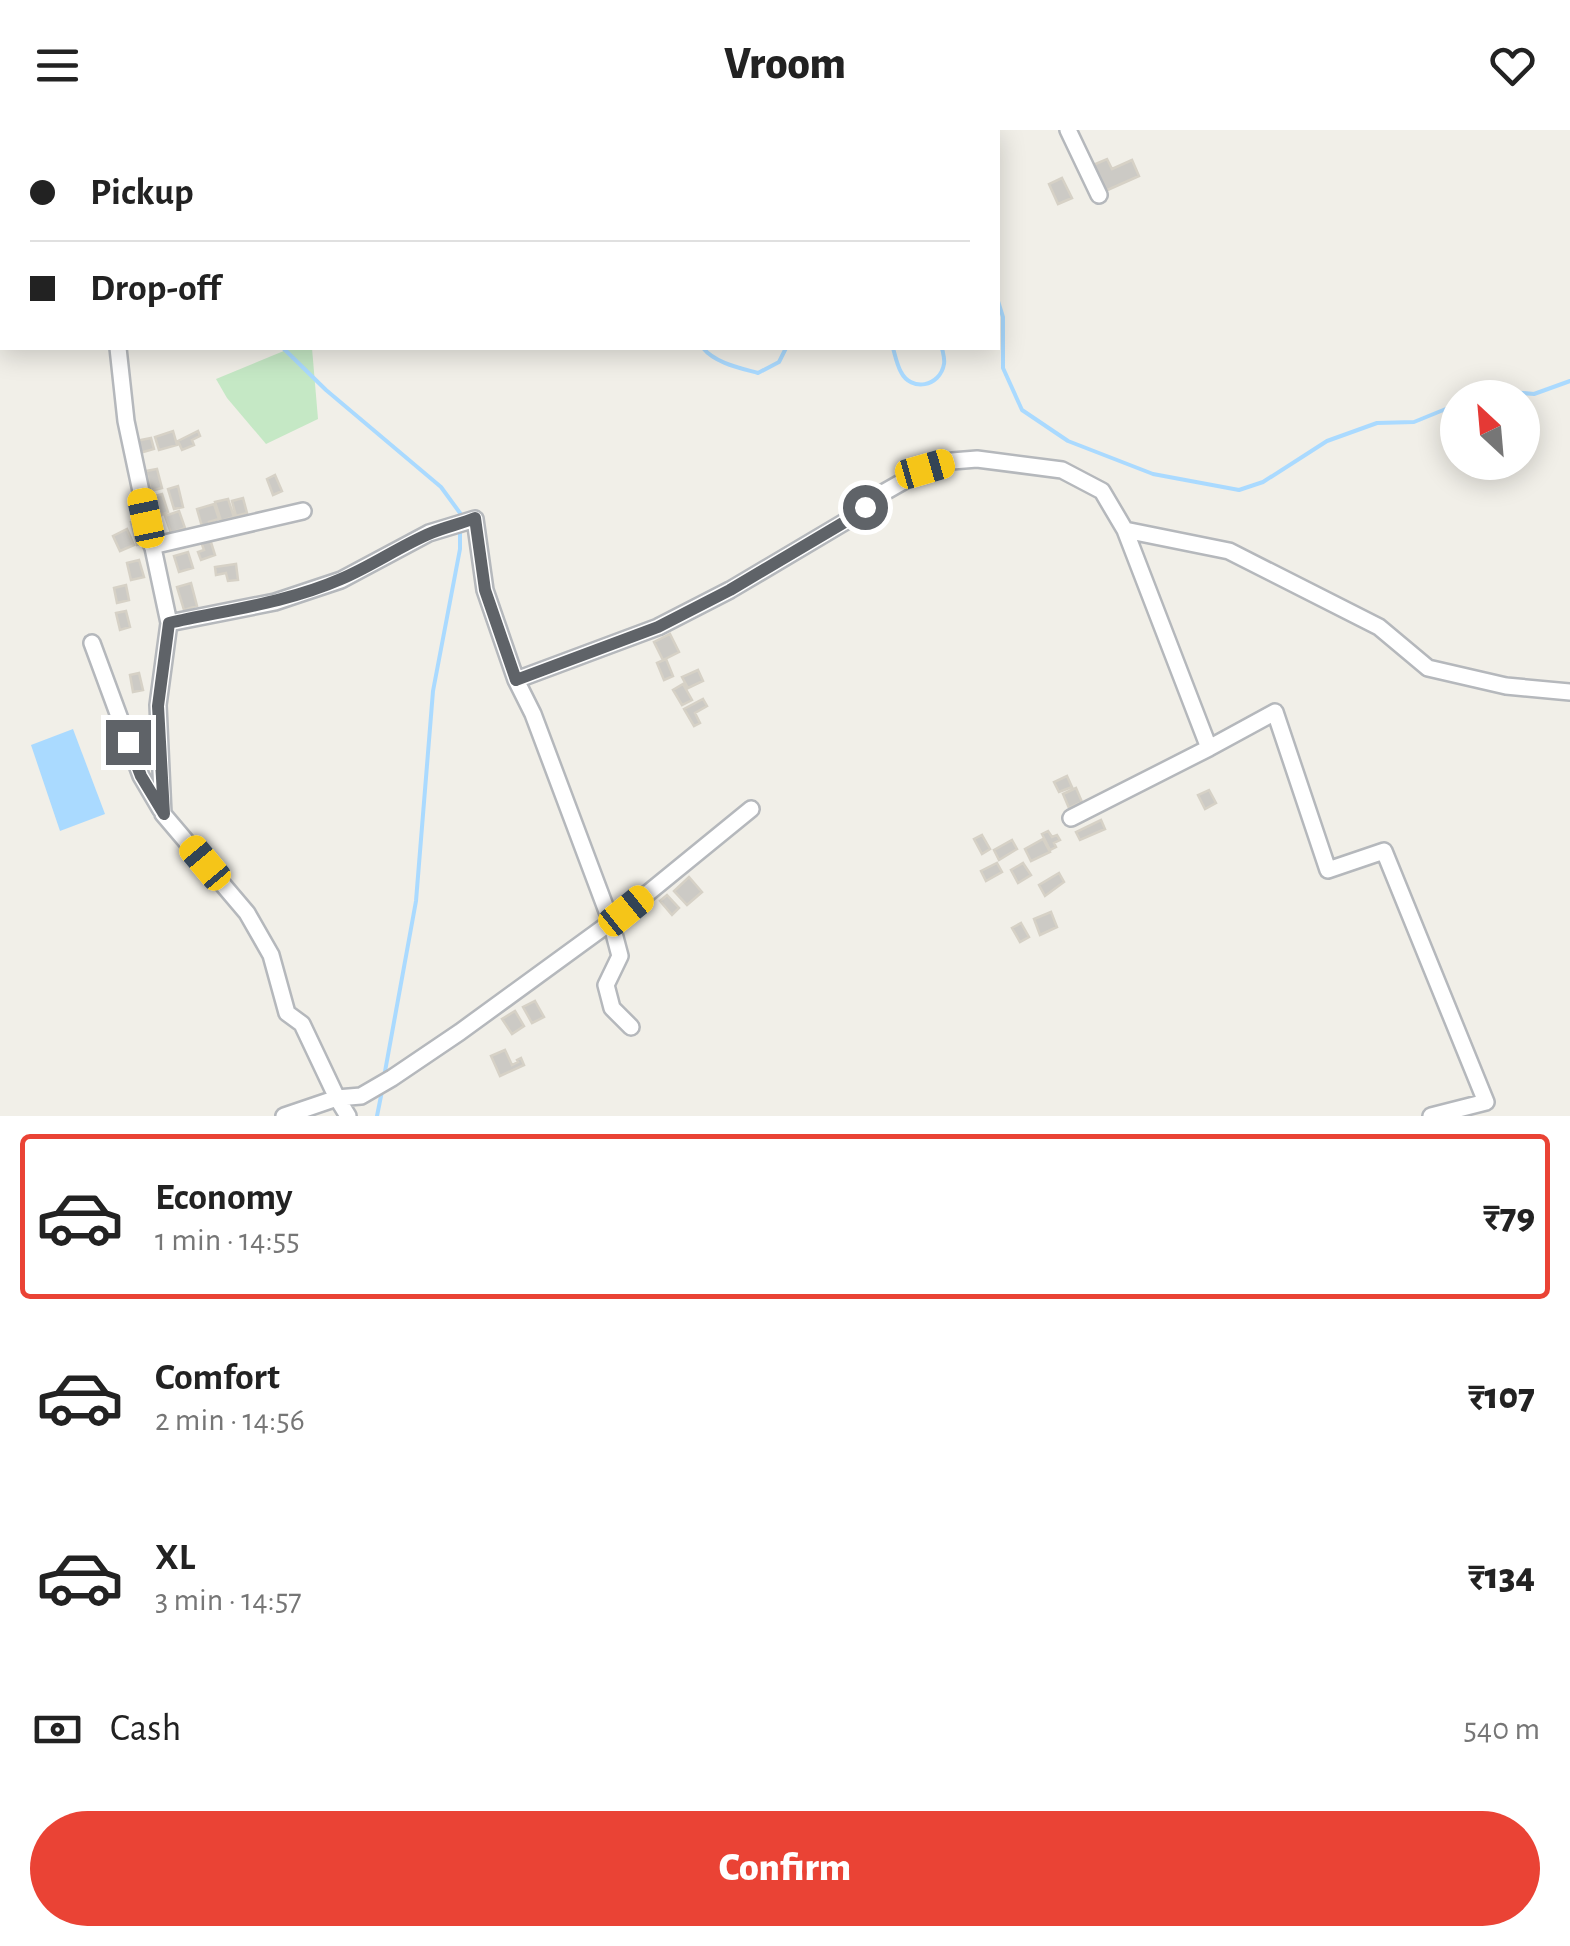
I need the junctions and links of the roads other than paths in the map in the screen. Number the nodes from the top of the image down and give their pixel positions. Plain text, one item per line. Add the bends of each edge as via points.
1 (1068, 130) edge
2 (1099, 194) dead end
3 (118, 350) edge
4 (302, 511) dead end
5 (1124, 530) junction
6 (152, 546) junction
7 (169, 623) junction
8 (92, 643) dead end
9 (516, 680) junction
10 (1570, 692) edge
11 (1210, 748) junction
12 (751, 809) dead end
13 (164, 814) junction
14 (1071, 818) dead end
15 (612, 922) junction
16 (631, 1027) dead end
17 (337, 1098) junction
18 (1488, 1109) edge
19 (284, 1116) edge
20 (348, 1116) edge
21 (1431, 1116) edge

1 - 2 street
3 - 6 street
4 - 6 street
5 - 9 street via 1102,491 1062,470 952,461 925,469 658,627
5 - 10 street via 1228,551 1379,627 1428,668
5 - 11 street
6 - 7 street
7 - 9 street via 275,602 341,580 430,533 475,518 485,590
7 - 13 street via 158,706
8 - 13 street via 141,776
9 - 15 street
11 - 14 street
11 - 18 street via 1275,712 1328,870 1384,851
12 - 15 street
13 - 17 street via 247,913 271,955 287,1014 302,1024
15 - 16 street via 620,956 606,985 612,1008
15 - 17 street via 392,1078 361,1096
17 - 19 street
17 - 20 street
18 - 21 street

